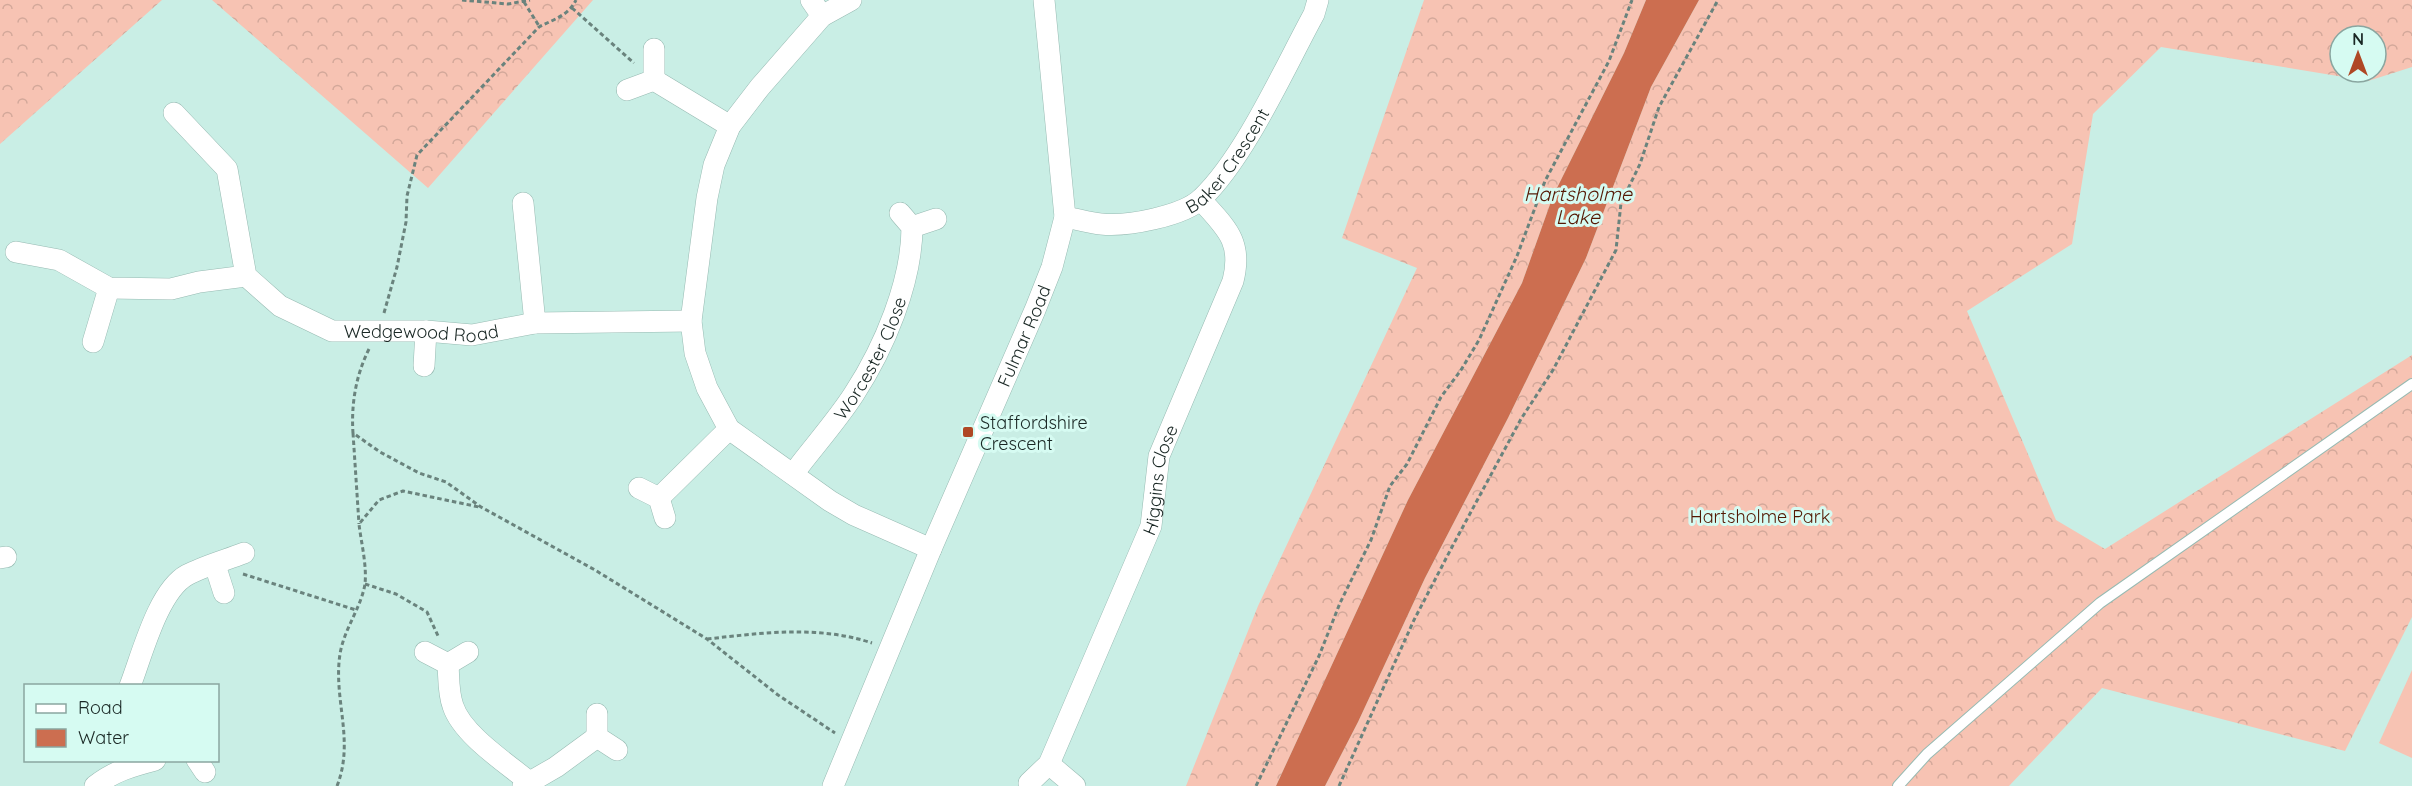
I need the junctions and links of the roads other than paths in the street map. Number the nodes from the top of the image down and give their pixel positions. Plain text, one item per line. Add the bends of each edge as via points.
1 (851, 0) edge
2 (1044, 0) edge
3 (1318, 0) edge
4 (816, 8) edge
5 (654, 49) dead end
6 (654, 80) junction
7 (627, 90) dead end
8 (174, 113) dead end
9 (730, 126) junction
10 (1201, 200) junction
11 (523, 203) dead end
12 (1065, 217) junction
13 (936, 219) dead end
14 (16, 252) dead end
15 (246, 276) junction
16 (109, 288) junction
17 (691, 321) junction
18 (535, 323) junction
19 (426, 330) junction
20 (93, 342) dead end
21 (424, 366) dead end
22 (2412, 384) edge
23 (729, 429) junction
24 (793, 474) junction
25 (639, 489) dead end
26 (931, 549) junction
27 (244, 553) dead end
28 (215, 565) junction
29 (224, 593) dead end
30 (425, 652) dead end
31 (468, 652) dead end
32 (447, 664) junction
33 (131, 684) edge
34 (597, 714) dead end
35 (597, 737) junction
36 (617, 750) dead end
37 (128, 763) edge
38 (1049, 765) junction
39 (1029, 783) dead end
40 (525, 784) edge
41 (95, 786) edge
42 (833, 786) edge
43 (1075, 786) edge
44 (1898, 786) edge

1 - 4 street
2 - 12 street, Fulmar Road
3 - 10 street, Baker Crescent via 1254,124
4 - 9 street
5 - 6 street
6 - 7 street
6 - 9 street
8 - 15 street via 227,169
9 - 17 street via 714,165 707,198
10 - 12 street, Baker Crescent via 1136,223 1102,225
10 - 38 street, Higgins Close via 1235,244 1238,262 1233,281 1159,456 1151,526
11 - 18 street
12 - 26 street, Fulmar Road via 1035,310
13 - 24 street, Worcester Close via 906,220 912,252 907,276 876,354 854,394
14 - 16 street via 60,260
15 - 16 street via 171,289
15 - 19 street, Wedgewood Road via 280,306 332,330
16 - 20 street
17 - 18 street, Wedgewood Road
17 - 23 street via 695,353 707,388
18 - 19 street, Wedgewood Road via 472,335
19 - 21 street
22 - 44 lane via 2100,603 1927,754
23 - 24 street
23 - 25 street via 662,508
24 - 26 street via 854,515
26 - 42 street, Fulmar Road
27 - 28 street
28 - 29 street
28 - 33 street via 186,575 164,599
30 - 32 street
31 - 32 street
32 - 40 street via 452,705 459,718
34 - 35 street
35 - 36 street
35 - 40 street
37 - 41 street
38 - 39 street, Higgins Close
38 - 43 street

